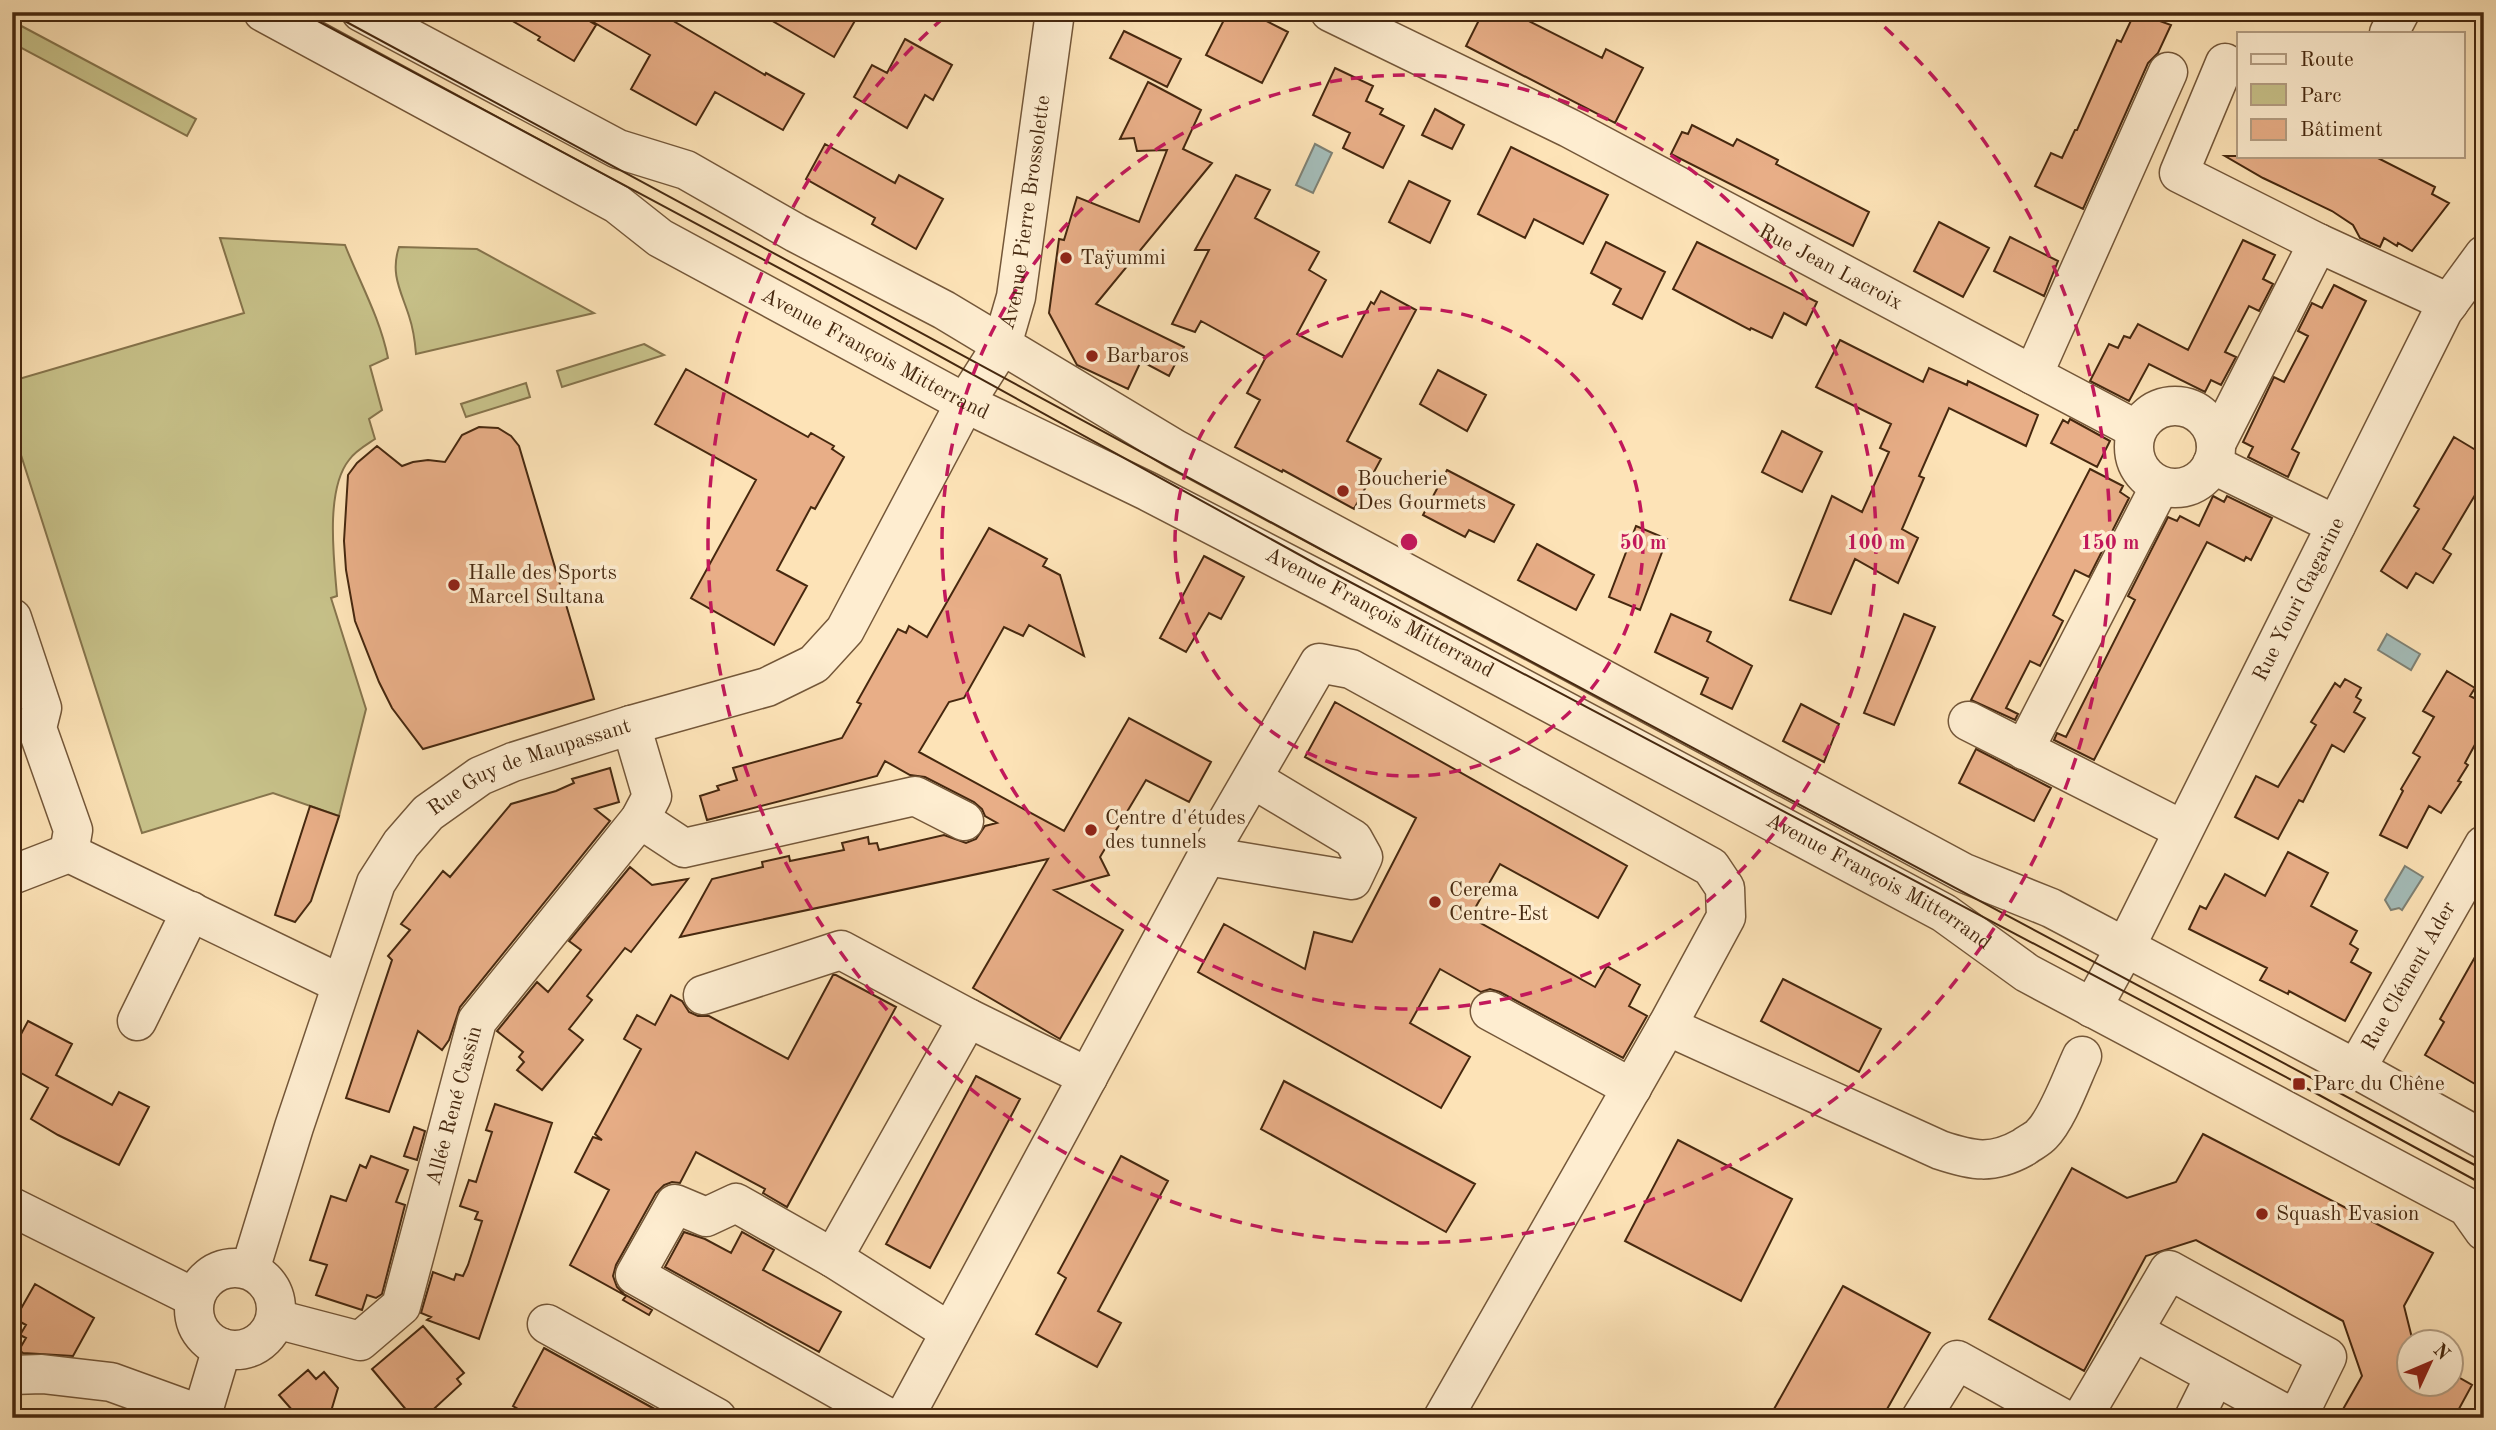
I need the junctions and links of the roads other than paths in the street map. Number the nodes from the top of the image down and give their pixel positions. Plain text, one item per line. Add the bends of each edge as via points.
1 (263, 12) edge
2 (361, 12) edge
3 (1055, 12) edge
4 (1330, 12) edge
5 (2400, 12) edge
6 (2390, 32) edge
7 (2225, 63) dead end
8 (2168, 72) dead end
9 (2318, 243) junction
10 (2484, 255) edge
11 (2449, 303) junction
12 (1002, 345) junction
13 (2033, 374) junction
14 (965, 403) junction
15 (2137, 430) junction
16 (2214, 454) junction
17 (2160, 485) junction
18 (2336, 525) junction
19 (12, 618) edge
20 (1968, 721) dead end
21 (631, 725) junction
22 (2024, 750) junction
23 (1253, 779) junction
24 (640, 819) junction
25 (964, 821) dead end
26 (2183, 830) junction
27 (2484, 845) edge
28 (69, 853) junction
29 (1207, 856) junction
30 (12, 875) edge
31 (191, 911) junction
32 (2125, 948) junction
33 (341, 984) junction
34 (703, 995) dead end
35 (2092, 1008) junction
36 (1490, 1012) dead end
37 (968, 1018) junction
38 (137, 1021) dead end
39 (1667, 1026) junction
40 (2082, 1056) dead end
41 (2356, 1069) junction
42 (1088, 1077) junction
43 (1632, 1088) junction
44 (2484, 1140) edge
45 (12, 1208) edge
46 (2484, 1231) edge
47 (833, 1258) junction
48 (250, 1270) junction
49 (195, 1298) junction
50 (276, 1319) junction
51 (547, 1324) dead end
52 (2133, 1331) junction
53 (950, 1332) junction
54 (222, 1348) junction
55 (12, 1375) edge
56 (2215, 1376) junction
57 (201, 1416) edge
58 (717, 1418) edge
59 (889, 1418) edge
60 (904, 1418) edge
61 (1443, 1418) edge
62 (1921, 1418) edge
63 (2062, 1418) edge
64 (2082, 1418) edge
65 (2194, 1418) edge
66 (2295, 1418) edge

1 - 14 street, Avenue François Mitterrand via 617,204 660,237
2 - 12 street via 618,149 686,170
3 - 12 street, Avenue Pierre Brossolette via 1016,297
4 - 13 street, Rue Jean Lacroix via 1569,128
5 - 6 street
7 - 9 street via 2179,173
8 - 13 street
9 - 11 street
9 - 16 street
10 - 11 street, Rue Youri Gagarine
11 - 18 street, Rue Youri Gagarine
12 - 14 street, Avenue Pierre Brossolette
12 - 32 street via 1175,449 1964,873 2051,908
13 - 15 street, Rue Jean Lacroix
14 - 21 street, Rue Guy de Maupassant via 845,630 814,664 767,687
14 - 35 street, Avenue François Mitterrand via 1357,600 1944,913 2027,973
15 - 16 street via 2156,411 2182,406 2205,420 2212,431
15 - 17 street via 2135,456 2140,469
16 - 17 street via 2196,482 2172,488
16 - 18 street
17 - 22 street
18 - 26 street, Rue Youri Gagarine
19 - 28 street via 42,708 37,728 73,830
20 - 22 street
21 - 24 street, Allée René Cassin via 652,796
21 - 33 street, Rue Guy de Maupassant via 480,776 428,813 376,883
22 - 26 street
23 - 29 street
23 - 29 street via 1353,839 1363,857 1352,880
23 - 39 street via 1319,663 1351,669 1711,867 1726,888 1726,917
24 - 25 street via 684,848 915,796
24 - 50 street, Allée René Cassin via 477,1021 401,1306 360,1341
26 - 32 street, Rue Youri Gagarine
27 - 41 street, Rue Clément Ader
28 - 30 street
28 - 31 street
29 - 42 street
31 - 33 street
31 - 38 street
32 - 35 street, Rue Youri Gagarine
32 - 41 street
33 - 48 street, Rue Guy de Maupassant
34 - 37 street via 841,950
35 - 46 street, Avenue François Mitterrand via 2467,1207
36 - 43 street
37 - 42 street
37 - 47 street
39 - 40 street via 1940,1150 1987,1160 2005,1157 2042,1135
39 - 43 street
41 - 44 street
42 - 53 street
43 - 61 street
45 - 49 street
47 - 53 street
47 - 59 street via 736,1203 706,1217 675,1204 635,1275
48 - 49 street via 216,1271 199,1287
48 - 50 street via 272,1290
49 - 54 street via 199,1328
50 - 54 street via 255,1345
51 - 58 street
52 - 56 street
52 - 64 street
52 - 66 street via 2169,1270 2327,1357
53 - 60 street
54 - 57 street
55 - 57 street via 111,1382
56 - 65 street
56 - 66 street
62 - 63 street via 1957,1360

